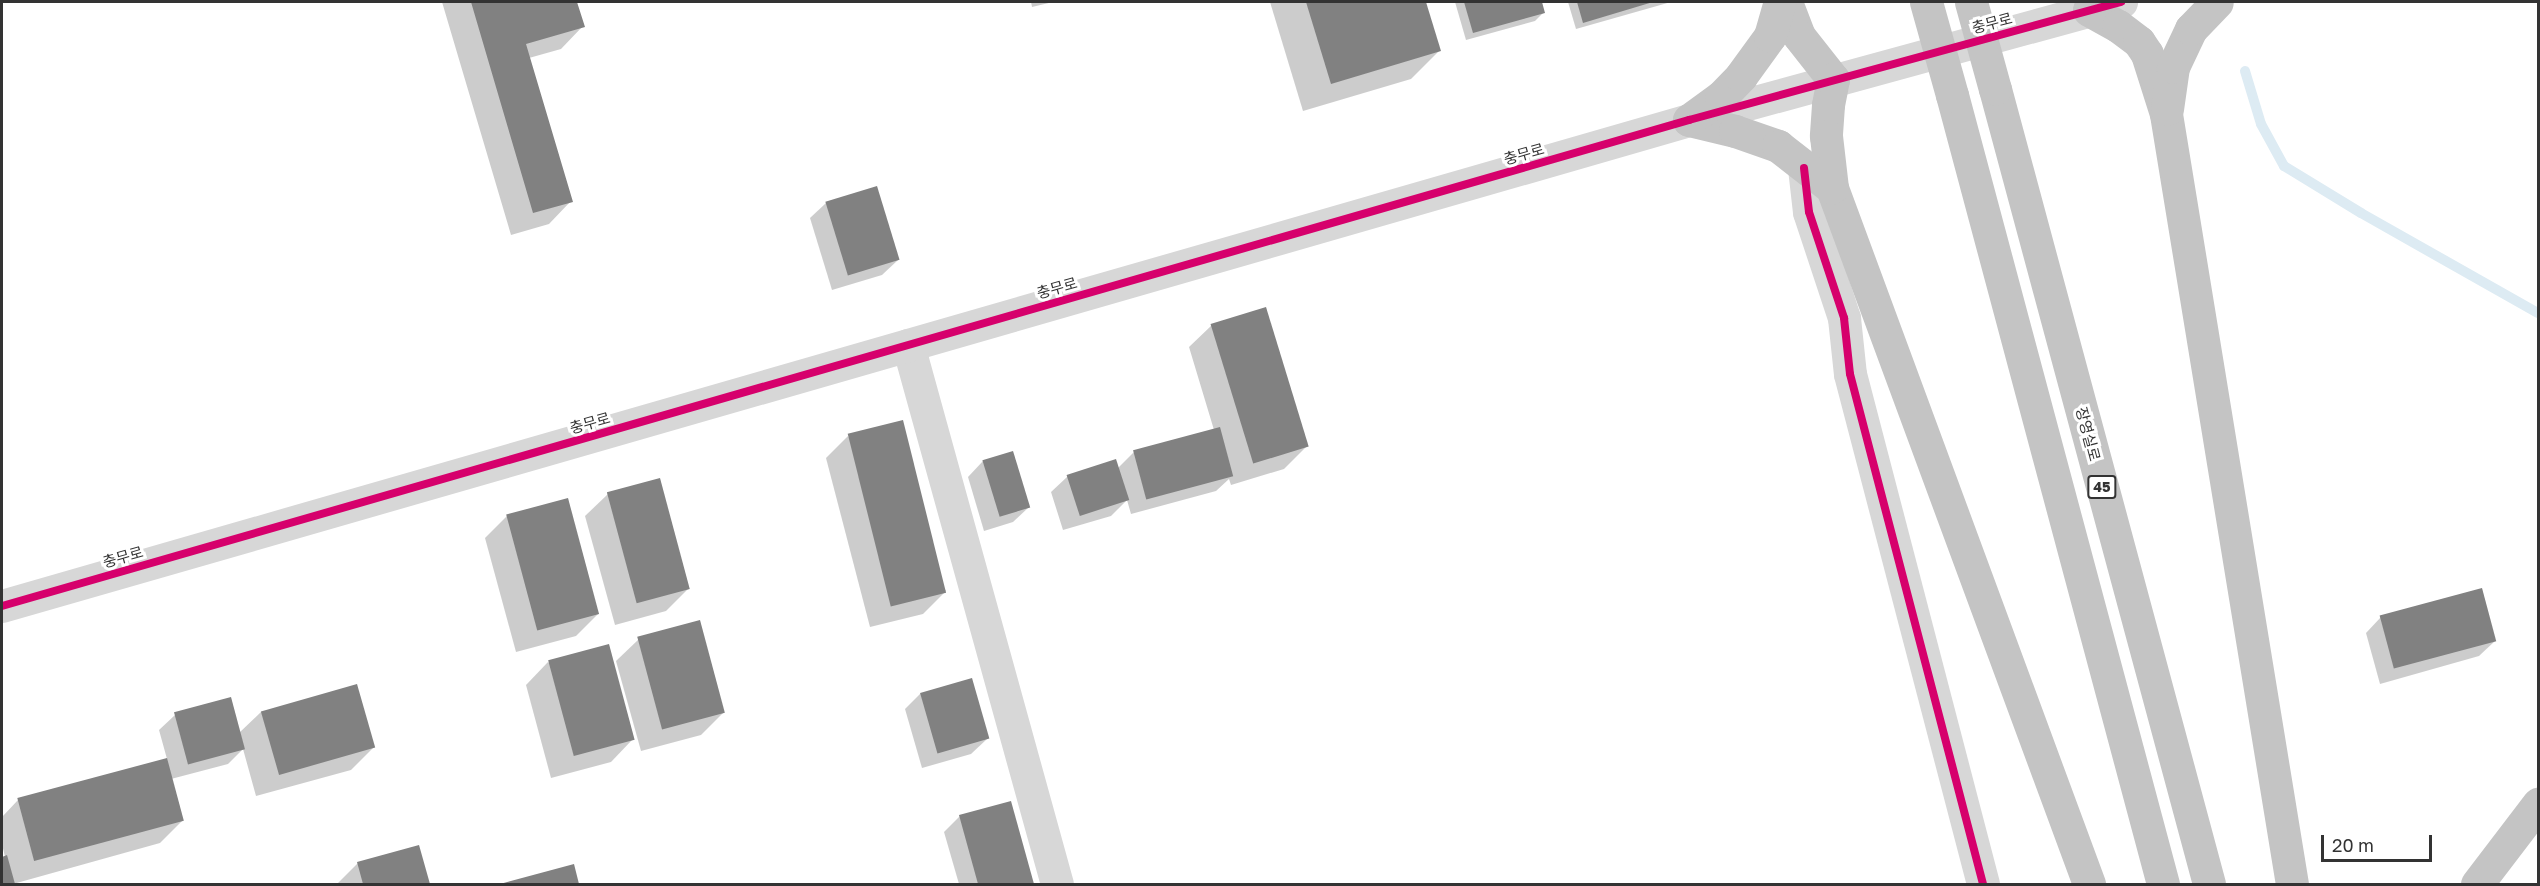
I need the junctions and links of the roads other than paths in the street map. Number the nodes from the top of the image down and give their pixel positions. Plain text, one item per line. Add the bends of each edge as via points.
1 (1780, 2) edge
2 (1786, 2) edge
3 (1926, 2) edge
4 (1971, 2) edge
5 (2121, 2) edge
6 (2217, 2) edge
7 (2091, 6) edge
8 (1833, 80) junction
9 (2166, 114) junction
10 (1689, 120) junction
11 (1804, 168) junction
12 (1832, 188) junction
13 (908, 345) junction
14 (2, 606) edge
15 (2538, 804) edge
16 (1057, 885) edge
17 (1983, 885) edge
18 (2089, 885) edge
19 (2163, 885) edge
20 (2209, 885) edge
21 (2292, 885) edge
22 (2477, 885) edge

1 - 10 highway via 1770,36 1741,76 1721,97
2 - 8 highway via 1799,36
3 - 19 highway, bridge
4 - 20 highway, 장영실로 / 45, bridge
5 - 7 street, 충무로
6 - 9 highway via 2191,29 2173,67
7 - 8 street, 충무로
7 - 9 highway via 2139,42 2147,54
8 - 10 street, 충무로
8 - 12 highway via 1826,136
9 - 21 highway
10 - 11 highway via 1778,146
10 - 13 street, 충무로
11 - 12 highway
11 - 17 street via 1809,212 1844,318 1850,374
12 - 18 highway
13 - 14 street, 충무로
13 - 16 street
15 - 22 highway

